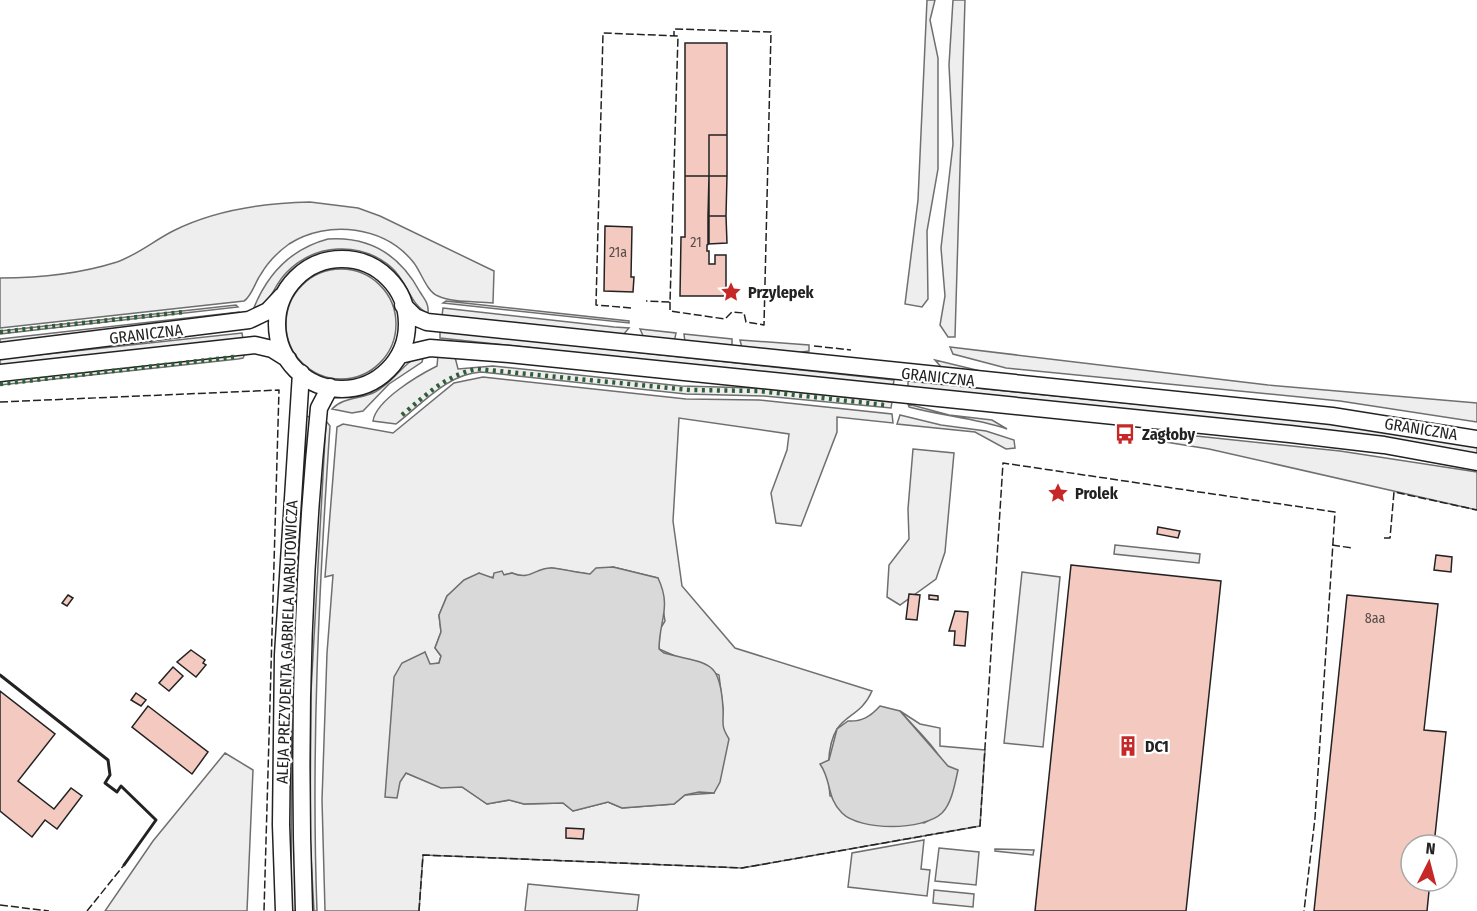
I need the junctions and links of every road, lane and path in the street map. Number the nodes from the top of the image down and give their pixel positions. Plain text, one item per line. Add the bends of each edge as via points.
1 (283, 295) junction
2 (403, 305) junction
3 (0, 351) edge
4 (400, 355) junction
5 (288, 359) junction
6 (0, 373) edge
7 (301, 373) junction
8 (330, 387) junction
9 (1477, 439) edge
10 (1477, 462) edge
11 (284, 911) edge
12 (304, 911) edge

1 - 2 main road via 302,272 324,261 354,260 389,280
1 - 3 main road, GRANICZNA via 268,311 249,320
1 - 5 main road via 277,327
2 - 4 main road via 407,330
2 - 9 main road, GRANICZNA via 427,322 1332,416
4 - 8 main road via 385,373 363,385
4 - 10 main road, GRANICZNA via 430,348 509,354 1290,434 1384,445
5 - 6 main road, GRANICZNA via 255,345
5 - 7 main road
7 - 8 main road
7 - 11 main road, ALEJA PREZYDENTA GABRIELA NARUTOWICZA via 283,655
8 - 12 main road, ALEJA PREZYDENTA GABRIELA NARUTOWICZA via 319,410 308,557 302,720

